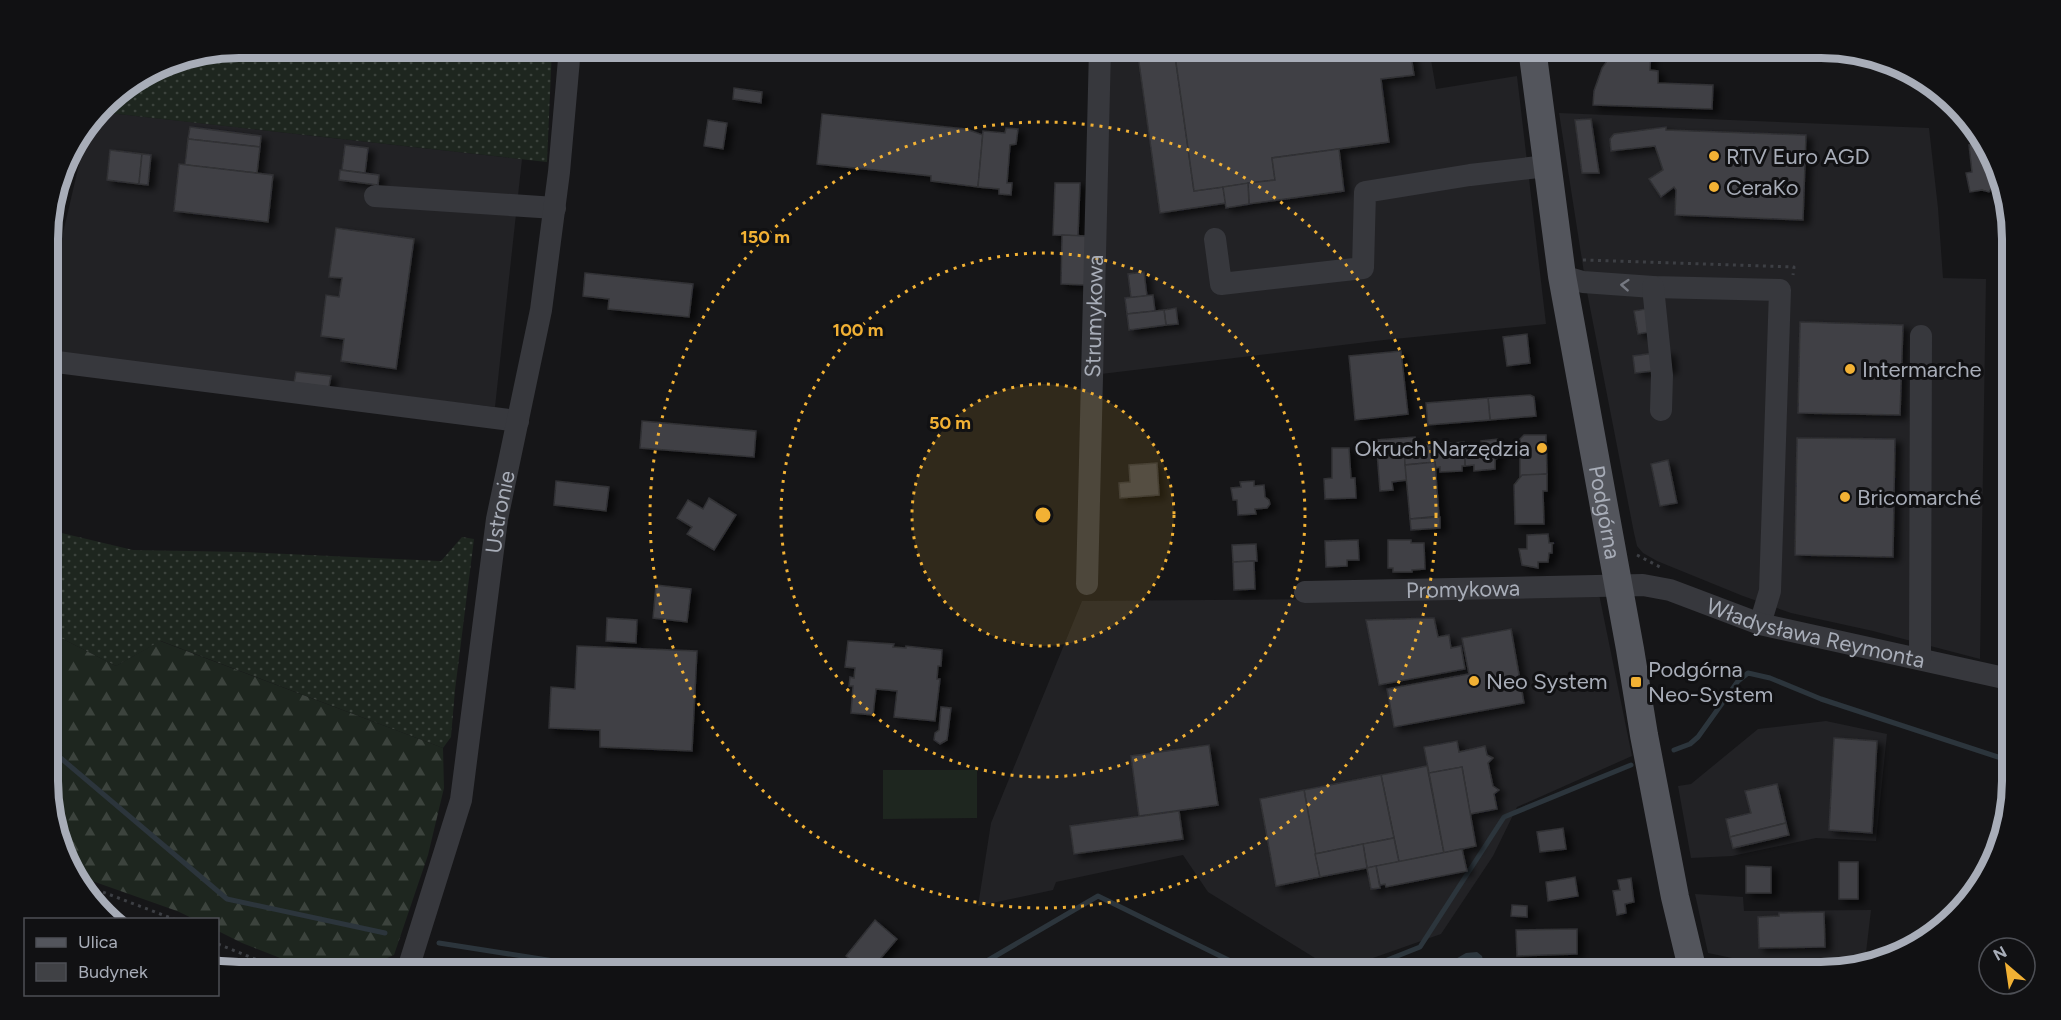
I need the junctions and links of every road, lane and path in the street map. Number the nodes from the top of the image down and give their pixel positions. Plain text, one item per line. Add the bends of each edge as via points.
1 (1100, 58) edge
2 (1533, 58) edge
3 (569, 59) edge
4 (1547, 166) junction
5 (375, 195) dead end
6 (555, 208) junction
7 (1215, 239) dead end
8 (1569, 268) junction
9 (1793, 279) dead end
10 (1653, 287) junction
11 (1922, 336) dead end
12 (59, 362) edge
13 (1661, 410) dead end
14 (518, 421) junction
15 (1087, 584) dead end
16 (1619, 586) junction
17 (1305, 592) dead end
18 (1760, 624) junction
19 (1920, 658) junction
20 (2002, 677) edge
21 (95, 889) edge
22 (171, 918) edge
23 (219, 944) edge
24 (1690, 961) edge
25 (263, 962) edge
26 (411, 962) edge

1 - 15 street, Strumykowa
2 - 4 main road, Podgórna
3 - 6 street, Ustronie
4 - 7 street via 1365,192 1363,268 1221,284
4 - 8 main road, Podgórna
5 - 6 street
6 - 14 street, Ustronie via 541,310
8 - 9 path via 1794,267
10 -> 8 street via 1583,282
8 - 16 main road, Podgórna
10 - 13 street via 1658,333 1644,347 1648,380
10 - 18 street via 1780,290 1770,591
11 - 19 street
12 - 14 street
14 - 26 street, Ustronie via 497,519 461,800
16 - 17 street, Promykowa
16 - 18 street, Władysława Reymonta via 1670,590
16 - 24 main road, Podgórna via 1644,735
18 - 19 street, Władysława Reymonta
19 - 20 street, Władysława Reymonta
21 - 22 path
23 - 25 path

